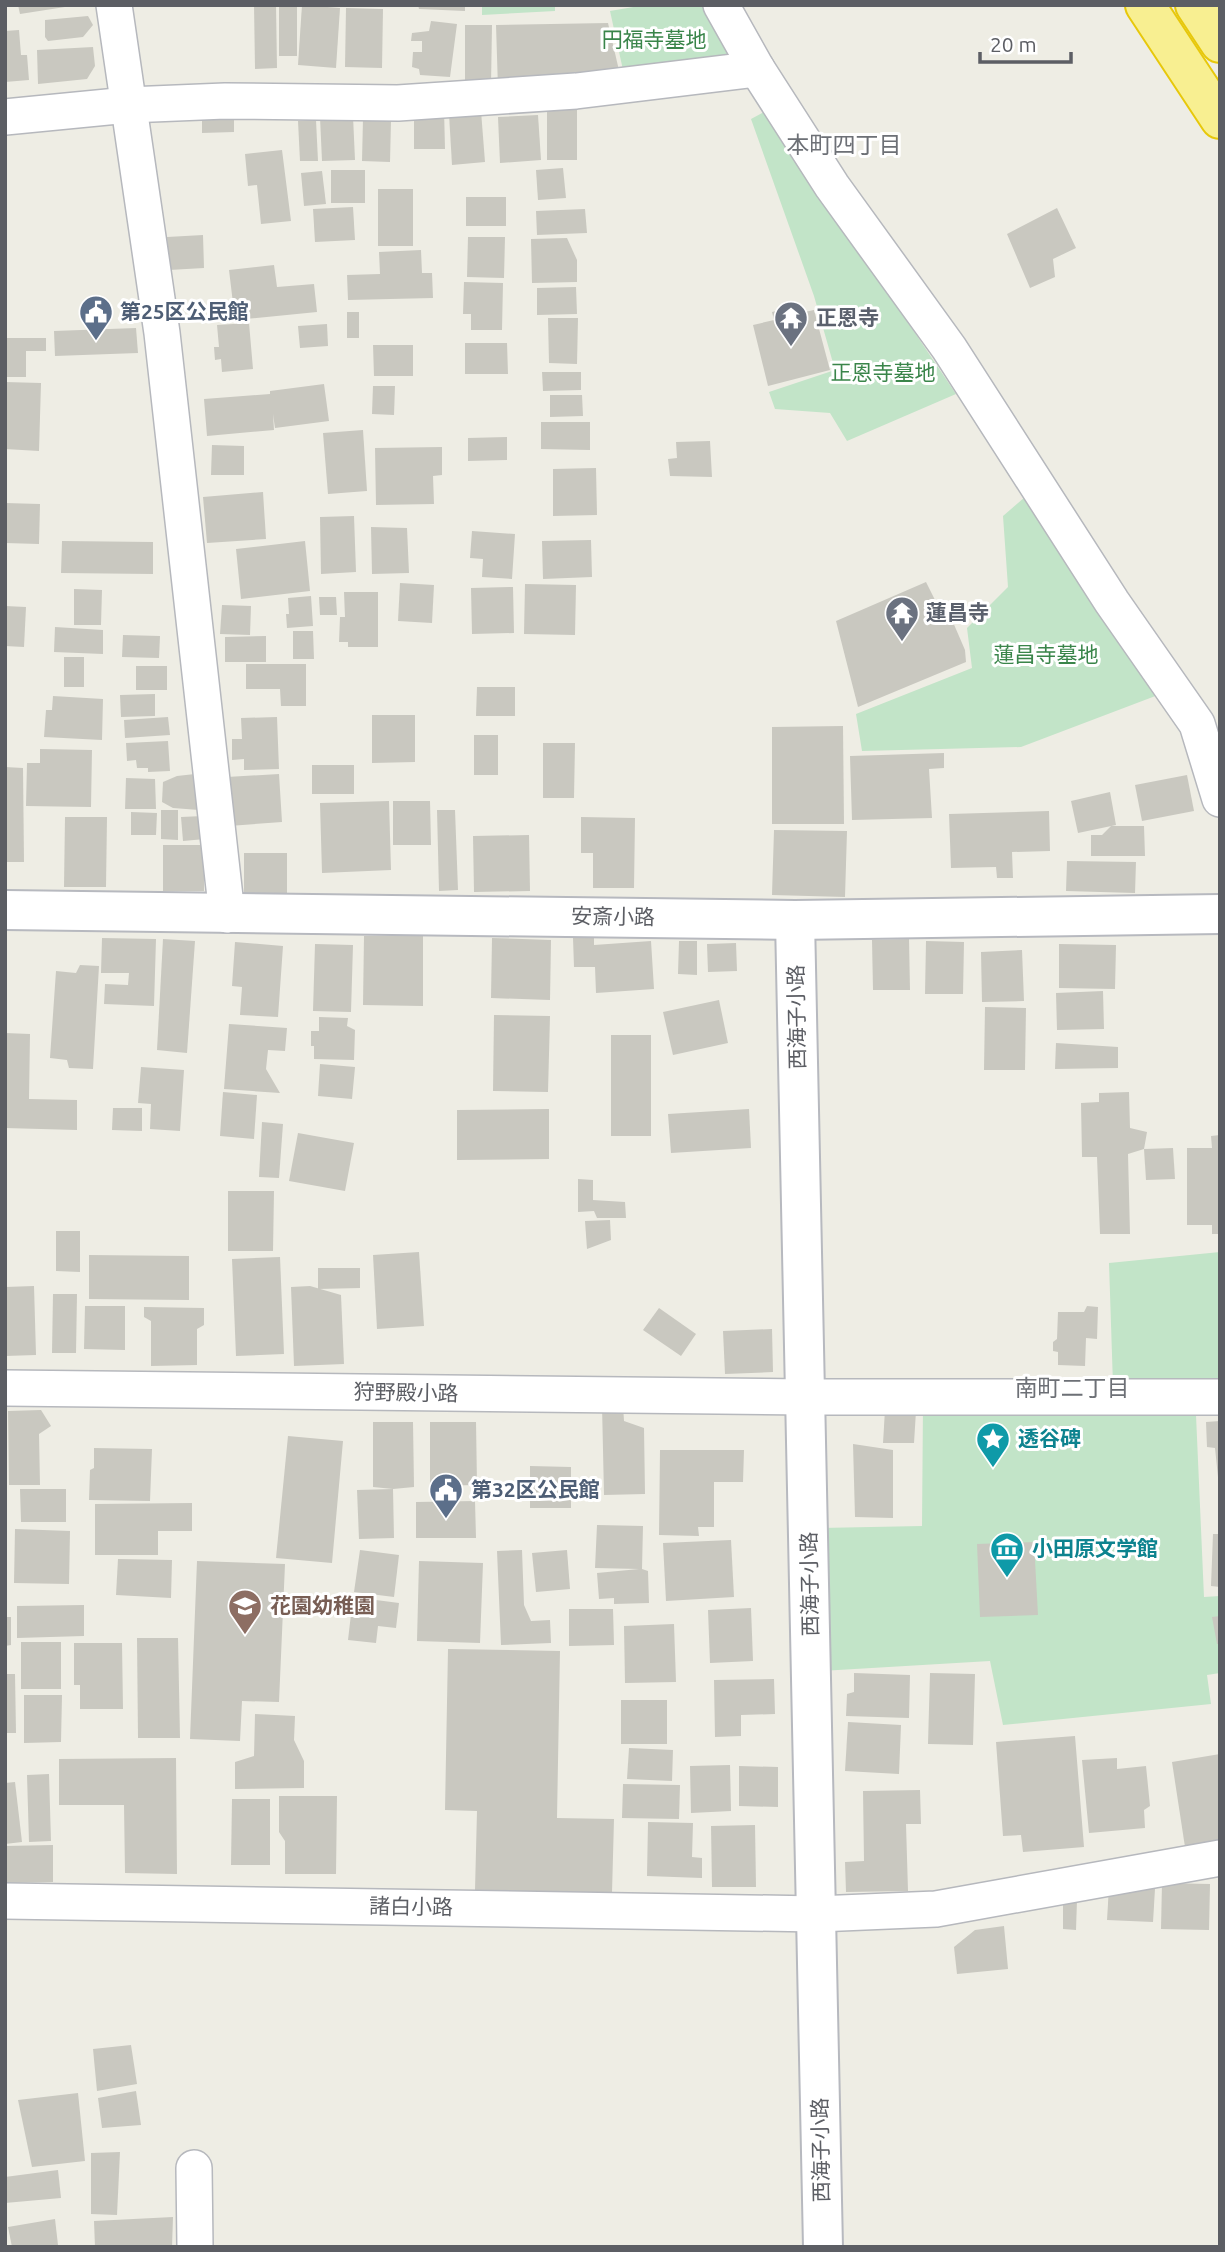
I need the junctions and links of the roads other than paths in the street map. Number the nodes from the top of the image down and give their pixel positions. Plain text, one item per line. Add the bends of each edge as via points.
1 (114, 5) edge
2 (721, 5) edge
3 (1145, 5) edge
4 (1195, 5) edge
5 (1220, 43) edge
6 (757, 69) junction
7 (128, 105) junction
8 (5, 117) edge
9 (1220, 119) edge
10 (1220, 799) edge
11 (5, 910) edge
12 (1220, 914) edge
13 (227, 915) junction
14 (795, 920) junction
15 (5, 1388) edge
16 (806, 1397) junction
17 (1220, 1397) edge
18 (1220, 1858) edge
19 (5, 1901) edge
20 (817, 1914) junction
21 (194, 2168) dead end
22 (195, 2247) edge
23 (822, 2247) edge

1 - 7 street
2 - 6 street
3 - 9 highway
4 - 5 highway
6 - 7 street via 576,91 398,103
6 - 10 street via 832,187 948,348 1112,602 1197,724
7 - 8 street
7 - 13 street via 162,333
11 - 13 street, 安斎小路
12 - 14 street, 安斎小路
13 - 14 street, 安斎小路
14 - 16 street, 西海子小路
15 - 16 street, 狩野殿小路
16 - 17 street, 狩野殿小路
16 - 20 street, 西海子小路
18 - 20 street, 諸白小路 via 936,1909
19 - 20 street, 諸白小路
20 - 23 street, 西海子小路
21 - 22 street

